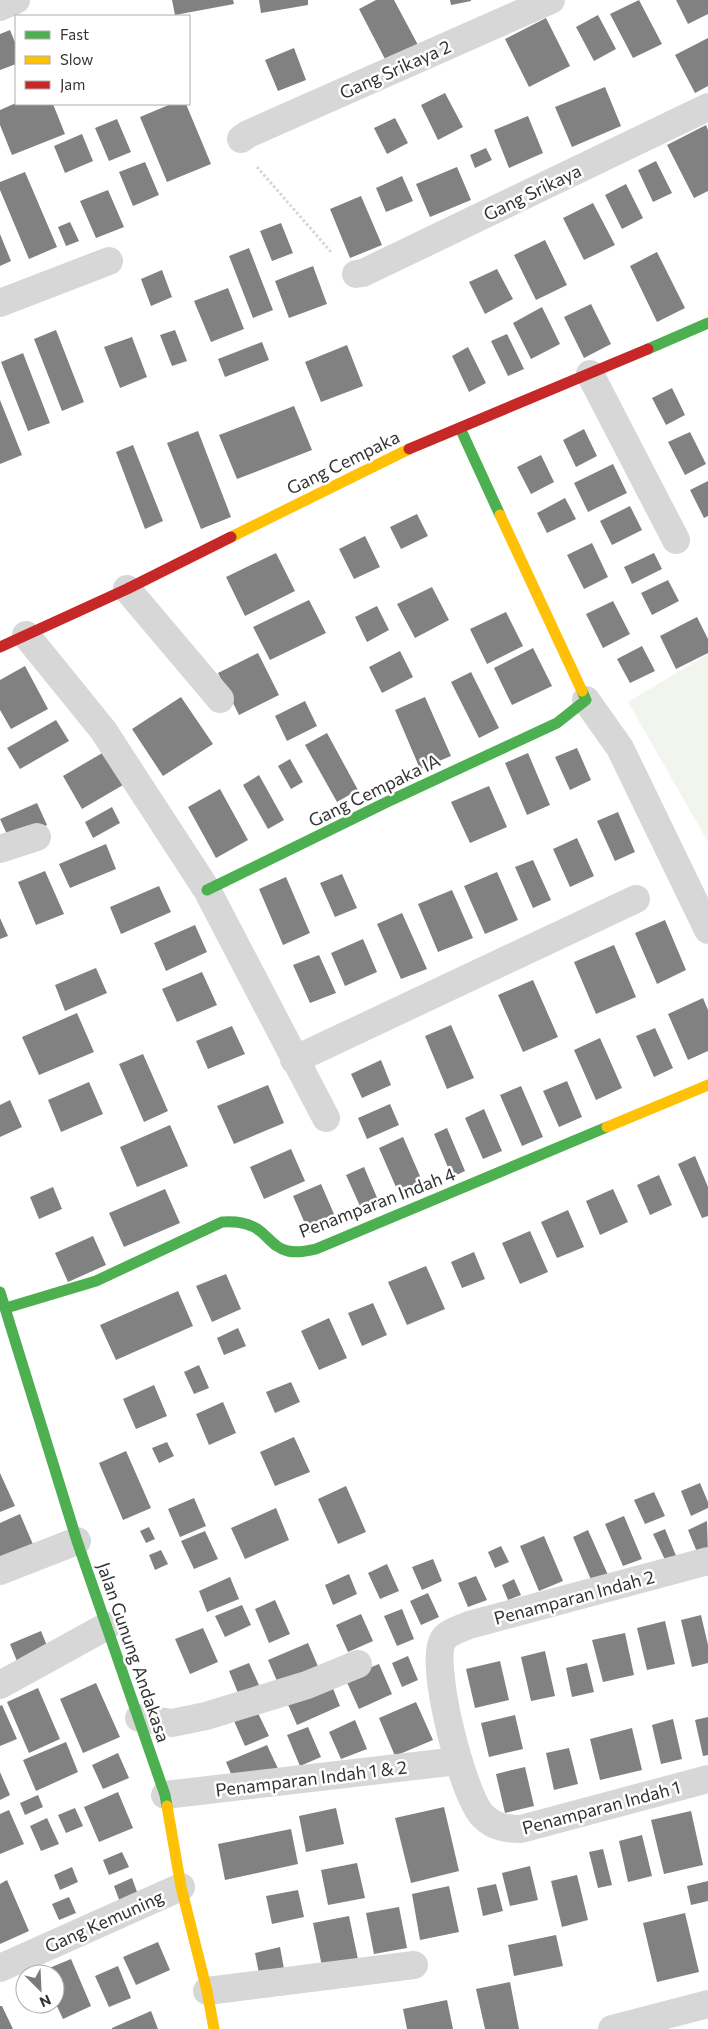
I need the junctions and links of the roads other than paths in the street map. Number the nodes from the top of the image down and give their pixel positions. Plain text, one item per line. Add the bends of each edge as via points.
1 (16, 0) edge
2 (551, 0) edge
3 (0, 7) edge
4 (708, 107) edge
5 (241, 139) road end
6 (109, 261) dead end
7 (356, 274) road end
8 (0, 303) edge
9 (708, 323) edge
10 (590, 374) junction
11 (460, 428) junction
12 (676, 540) dead end
13 (126, 589) junction
14 (26, 635) junction
15 (0, 647) edge
16 (220, 699) dead end
17 (586, 700) junction
18 (36, 837) dead end
19 (0, 849) edge
20 (206, 890) junction
21 (636, 899) dead end
22 (708, 930) edge
23 (294, 1060) junction
24 (708, 1084) edge
25 (326, 1118) dead end
26 (0, 1292) edge
27 (6, 1308) junction
28 (77, 1540) junction
29 (708, 1560) edge
30 (0, 1571) edge
31 (107, 1626) junction
32 (358, 1664) dead end
33 (0, 1685) edge
34 (139, 1718) junction
35 (458, 1761) junction
36 (708, 1779) edge
37 (165, 1795) junction
38 (181, 1887) junction
39 (414, 1965) dead end
40 (0, 1968) edge
41 (208, 1991) junction
42 (708, 2004) edge
43 (683, 2020) edge
44 (214, 2029) edge
45 (612, 2029) edge

1 - 3 street
2 - 5 street, Gang Srikaya 2
4 - 7 street, Gang Srikaya
6 - 8 street
9 - 10 street, Gang Cempaka
10 - 11 street, Gang Cempaka
10 - 12 street
11 - 13 street, Gang Cempaka via 423,442
11 - 17 street
13 - 14 street, Gang Cempaka
13 - 16 street
14 - 15 street, Gang Cempaka
14 - 20 street via 103,730
17 - 20 street, Gang Cempaka IA via 557,722
17 - 22 street via 620,748
18 - 19 street
20 - 23 street
21 - 23 street
23 - 25 street
24 - 27 street, Penamparan Indah 4 via 316,1249 294,1253 282,1250 259,1230 235,1221 222,1222 96,1281
26 - 27 street, Jalan Gunung Andakasa
27 - 28 street, Jalan Gunung Andakasa
28 - 30 street
28 - 31 street, Jalan Gunung Andakasa
29 - 35 street, Penamparan Indah 2 via 469,1625 443,1640 438,1657 440,1674
31 - 33 street
31 - 34 street, Jalan Gunung Andakasa
32 - 34 street via 307,1685 206,1716 172,1723
34 - 37 street, Jalan Gunung Andakasa
35 - 36 street, Penamparan Indah 1 via 474,1805 494,1825 504,1829 521,1830
35 - 37 street, Penamparan Indah 1 & 2
37 - 38 street, Jalan Gunung Andakasa
38 - 40 street, Gang Kemuning
38 - 41 street, Jalan Gunung Andakasa
39 - 41 street
41 - 44 street, Jalan Gunung Andakasa
42 - 43 street
43 - 45 street

